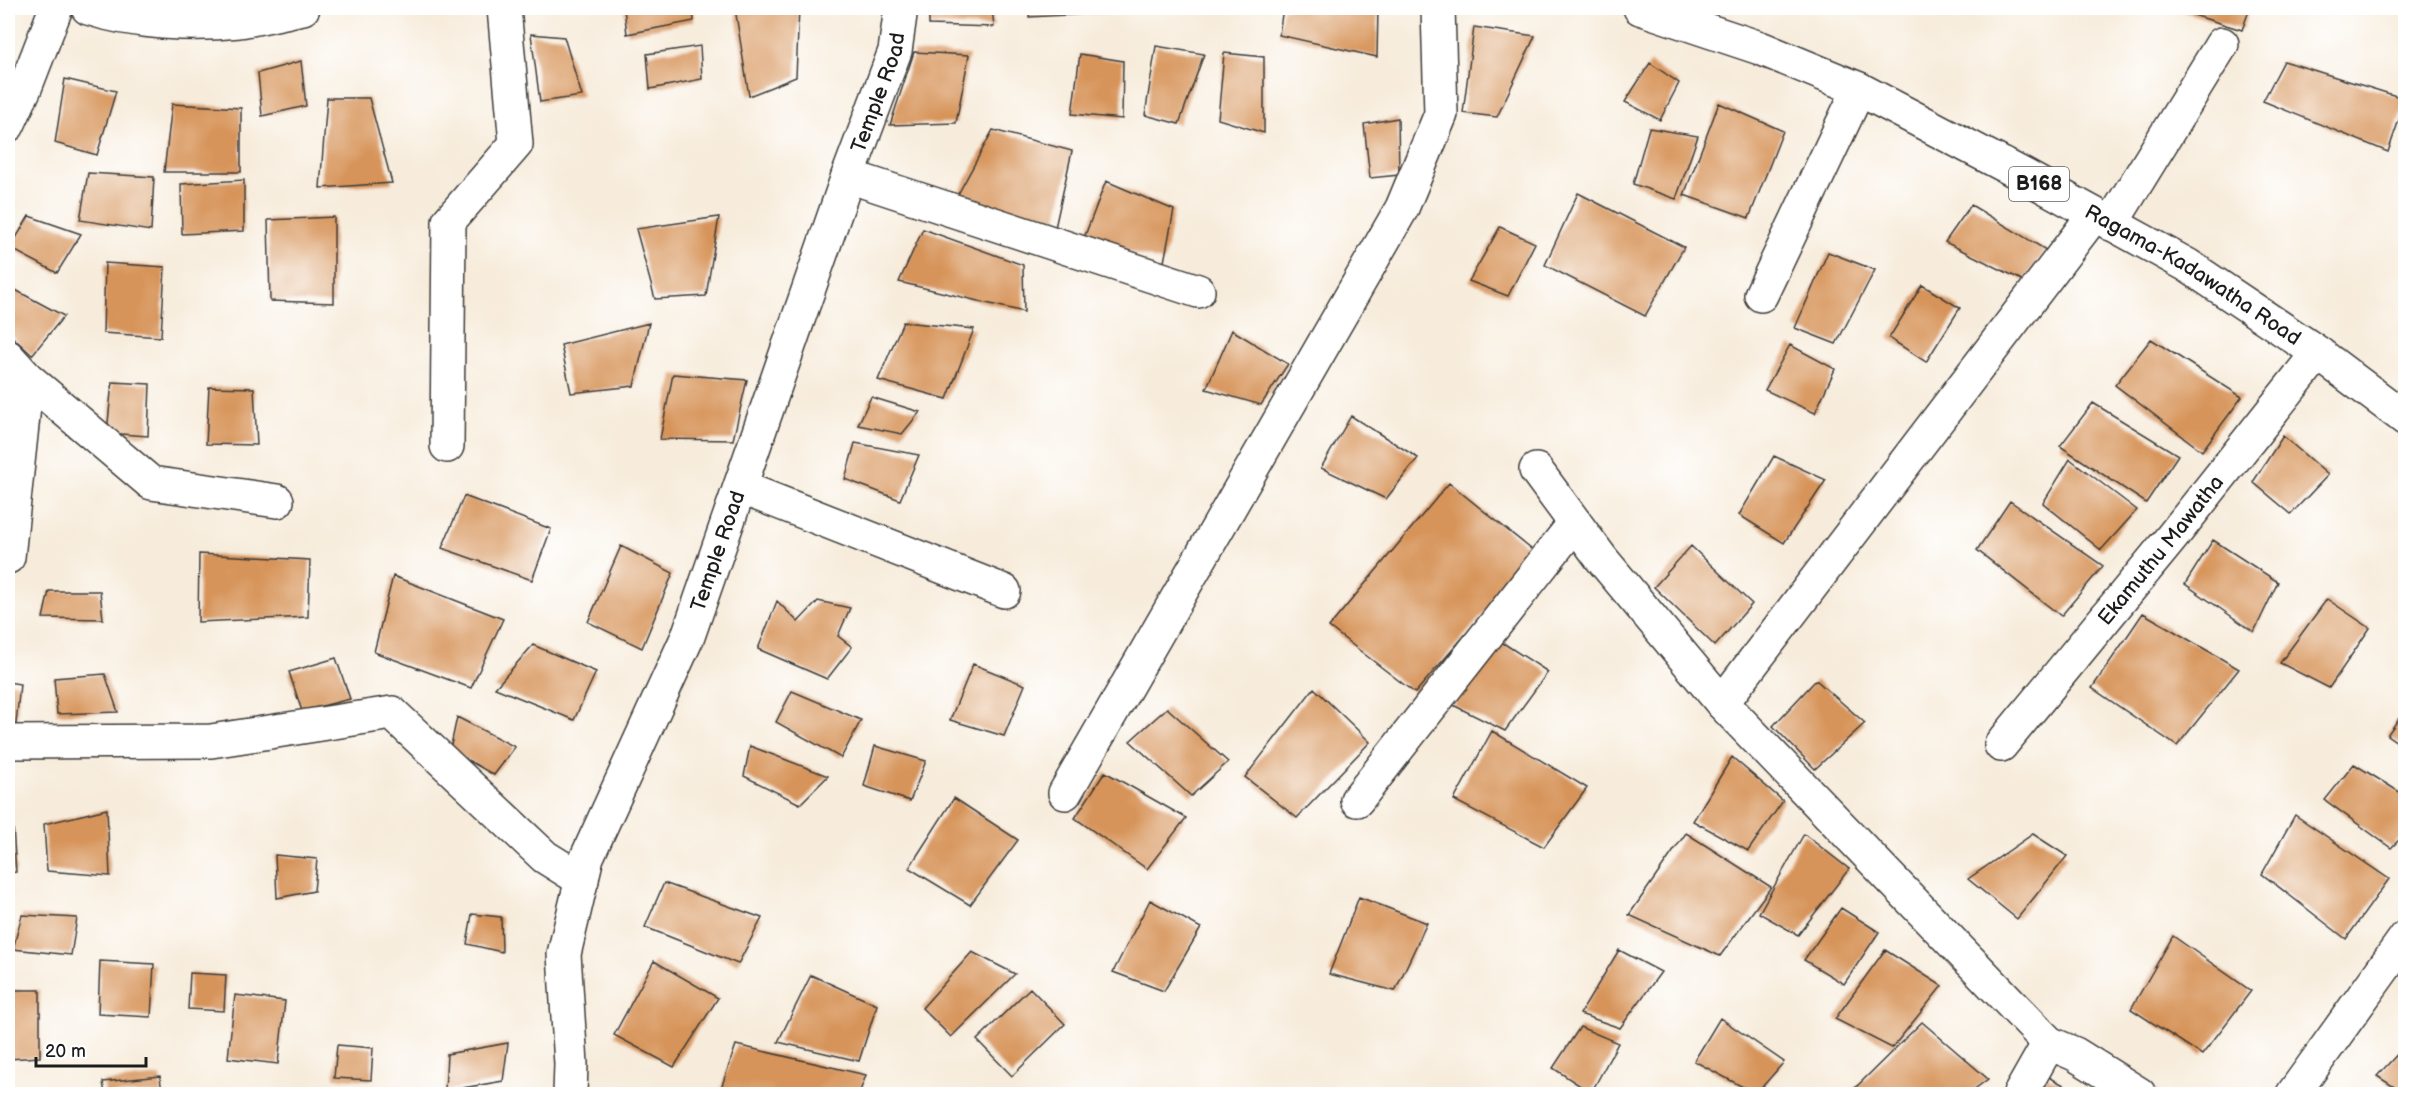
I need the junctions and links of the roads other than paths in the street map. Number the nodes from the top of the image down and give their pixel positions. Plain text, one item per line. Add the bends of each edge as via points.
1 (56, 8) edge
2 (88, 8) edge
3 (303, 8) edge
4 (504, 8) edge
5 (901, 8) edge
6 (1438, 8) edge
7 (1640, 8) edge
8 (2222, 44) dead end
9 (16, 88) edge
10 (1859, 89) junction
11 (8, 125) edge
12 (848, 177) junction
13 (2102, 219) junction
14 (1198, 291) dead end
15 (1761, 294) dead end
16 (2318, 353) junction
17 (17, 368) edge
18 (2406, 419) edge
19 (447, 446) dead end
20 (1536, 470) dead end
21 (740, 487) junction
22 (277, 501) dead end
23 (1575, 523) junction
24 (8, 557) edge
25 (1004, 591) dead end
26 (1722, 703) junction
27 (8, 742) edge
28 (2001, 745) dead end
29 (1065, 793) dead end
30 (1357, 800) dead end
31 (582, 880) junction
32 (2406, 937) edge
33 (2049, 1044) junction
34 (570, 1095) edge
35 (2020, 1095) edge
36 (2139, 1095) edge
37 (2293, 1095) edge

1 - 9 street
2 - 3 street via 112,16 164,22 240,21
4 - 19 street via 516,144 449,221
5 - 12 street, Temple Road via 896,51
6 - 29 street via 1441,114 1402,208
7 - 10 street, Ragama-Kadawatha Road / B168 via 1760,48
8 - 13 street
9 - 11 street
10 - 13 street, Ragama-Kadawatha Road / B168
10 - 15 street
12 - 14 street
12 - 21 street, Temple Road
13 - 16 street, Ragama-Kadawatha Road / B168 via 2187,265
13 - 26 street
16 - 18 street, Ragama-Kadawatha Road / B168
16 - 28 street, Ekamuthu Mawatha
17 - 22 street via 151,483
17 - 24 street
20 - 23 street
21 - 25 street
21 - 31 street, Temple Road via 688,636 587,857
23 - 26 street
23 - 30 street
26 - 33 street
27 - 31 street via 211,741 392,712 545,857
31 - 34 street, Temple Road via 564,954
32 - 37 street
33 - 35 street
33 - 36 street via 2075,1054

